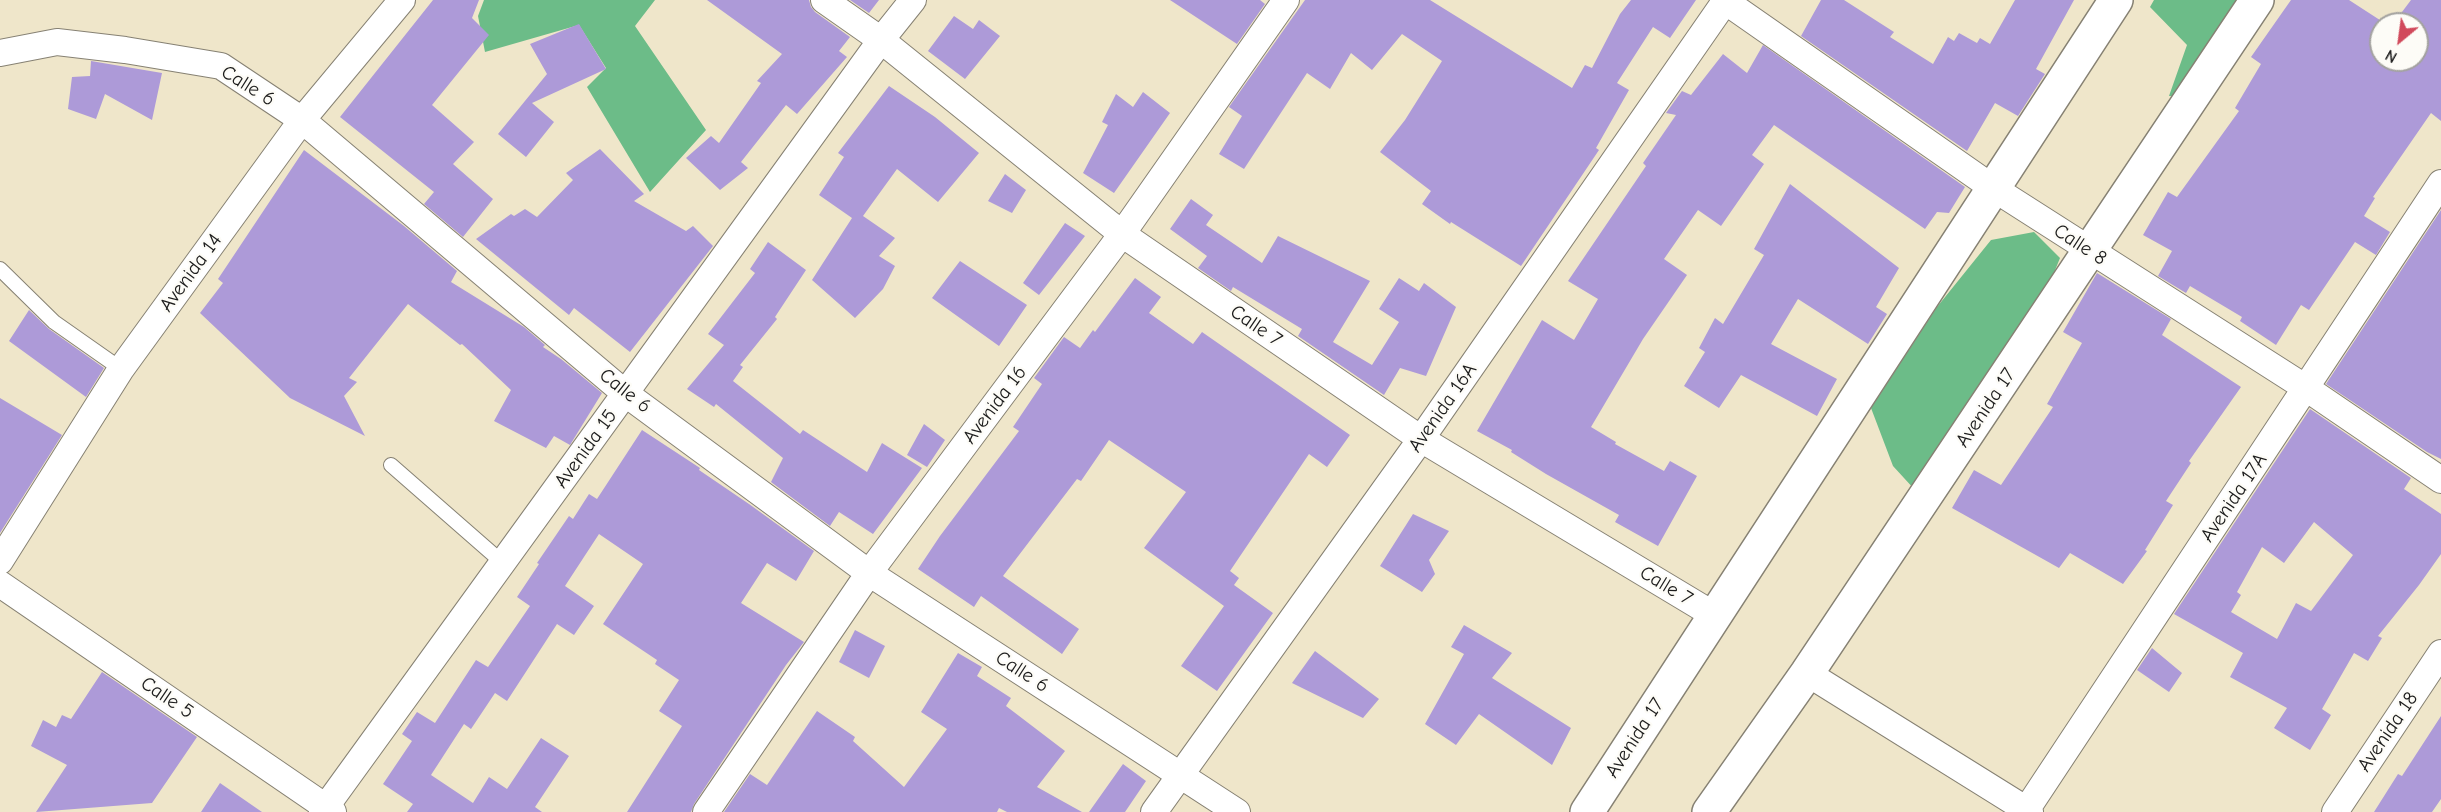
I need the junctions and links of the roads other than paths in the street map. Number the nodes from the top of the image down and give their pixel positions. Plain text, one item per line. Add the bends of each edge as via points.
1 (402, 0) edge
2 (824, 0) edge
3 (913, 0) edge
4 (1286, 0) edge
5 (2116, 0) edge
6 (2257, 0) edge
7 (1726, 1) edge
8 (881, 40) junction
9 (0, 53) edge
10 (302, 120) junction
11 (2441, 183) edge
12 (1993, 188) junction
13 (1122, 234) junction
14 (2090, 252) junction
15 (0, 269) edge
16 (121, 369) junction
17 (2306, 388) junction
18 (626, 394) junction
19 (1421, 439) junction
20 (391, 465) dead end
21 (2441, 480) edge
22 (0, 561) edge
23 (503, 563) junction
24 (869, 573) junction
25 (0, 584) edge
26 (1714, 615) junction
27 (2441, 652) edge
28 (1807, 673) junction
29 (1180, 774) junction
30 (327, 810) edge
31 (2027, 811) edge
32 (705, 812) edge
33 (1154, 812) edge
34 (1237, 812) edge
35 (1587, 812) edge
36 (1709, 812) edge
37 (2335, 812) edge

1 - 10 street, Avenida 14
2 - 8 street, Calle 7
3 - 8 street, Avenida 15
4 - 13 street, Avenida 16
5 - 12 main road, Avenida 17
6 - 14 main road, Avenida 17
7 - 12 street, Calle 8
7 - 19 street, Avenida 16A
8 - 13 street, Calle 7
8 - 18 street, Avenida 15
9 - 10 street, Calle 6 via 57,42 221,66
10 - 16 street, Avenida 14
10 - 18 street, Calle 6
11 - 17 street, Avenida 17A
12 - 14 street, Calle 8
12 - 26 main road, Avenida 17
13 - 19 street, Calle 7
13 - 24 street, Avenida 16
14 - 17 street, Calle 8
14 - 28 main road, Avenida 17
15 - 16 lane via 54,322
16 - 22 street, Avenida 14
17 - 21 street, Calle 8
17 - 31 street, Avenida 17A
18 - 23 street, Avenida 15
18 - 24 street, Calle 6
19 - 26 street, Calle 7
19 - 29 street, Avenida 16A
20 - 23 lane
23 - 30 street, Avenida 15
24 - 29 street, Calle 6
24 - 32 street, Avenida 16
25 - 30 street, Calle 5
26 - 35 main road, Avenida 17
27 - 37 street, Avenida 18
28 - 31 street
28 - 36 main road, Avenida 17
29 - 33 street, Avenida 16A
29 - 34 street, Calle 6

